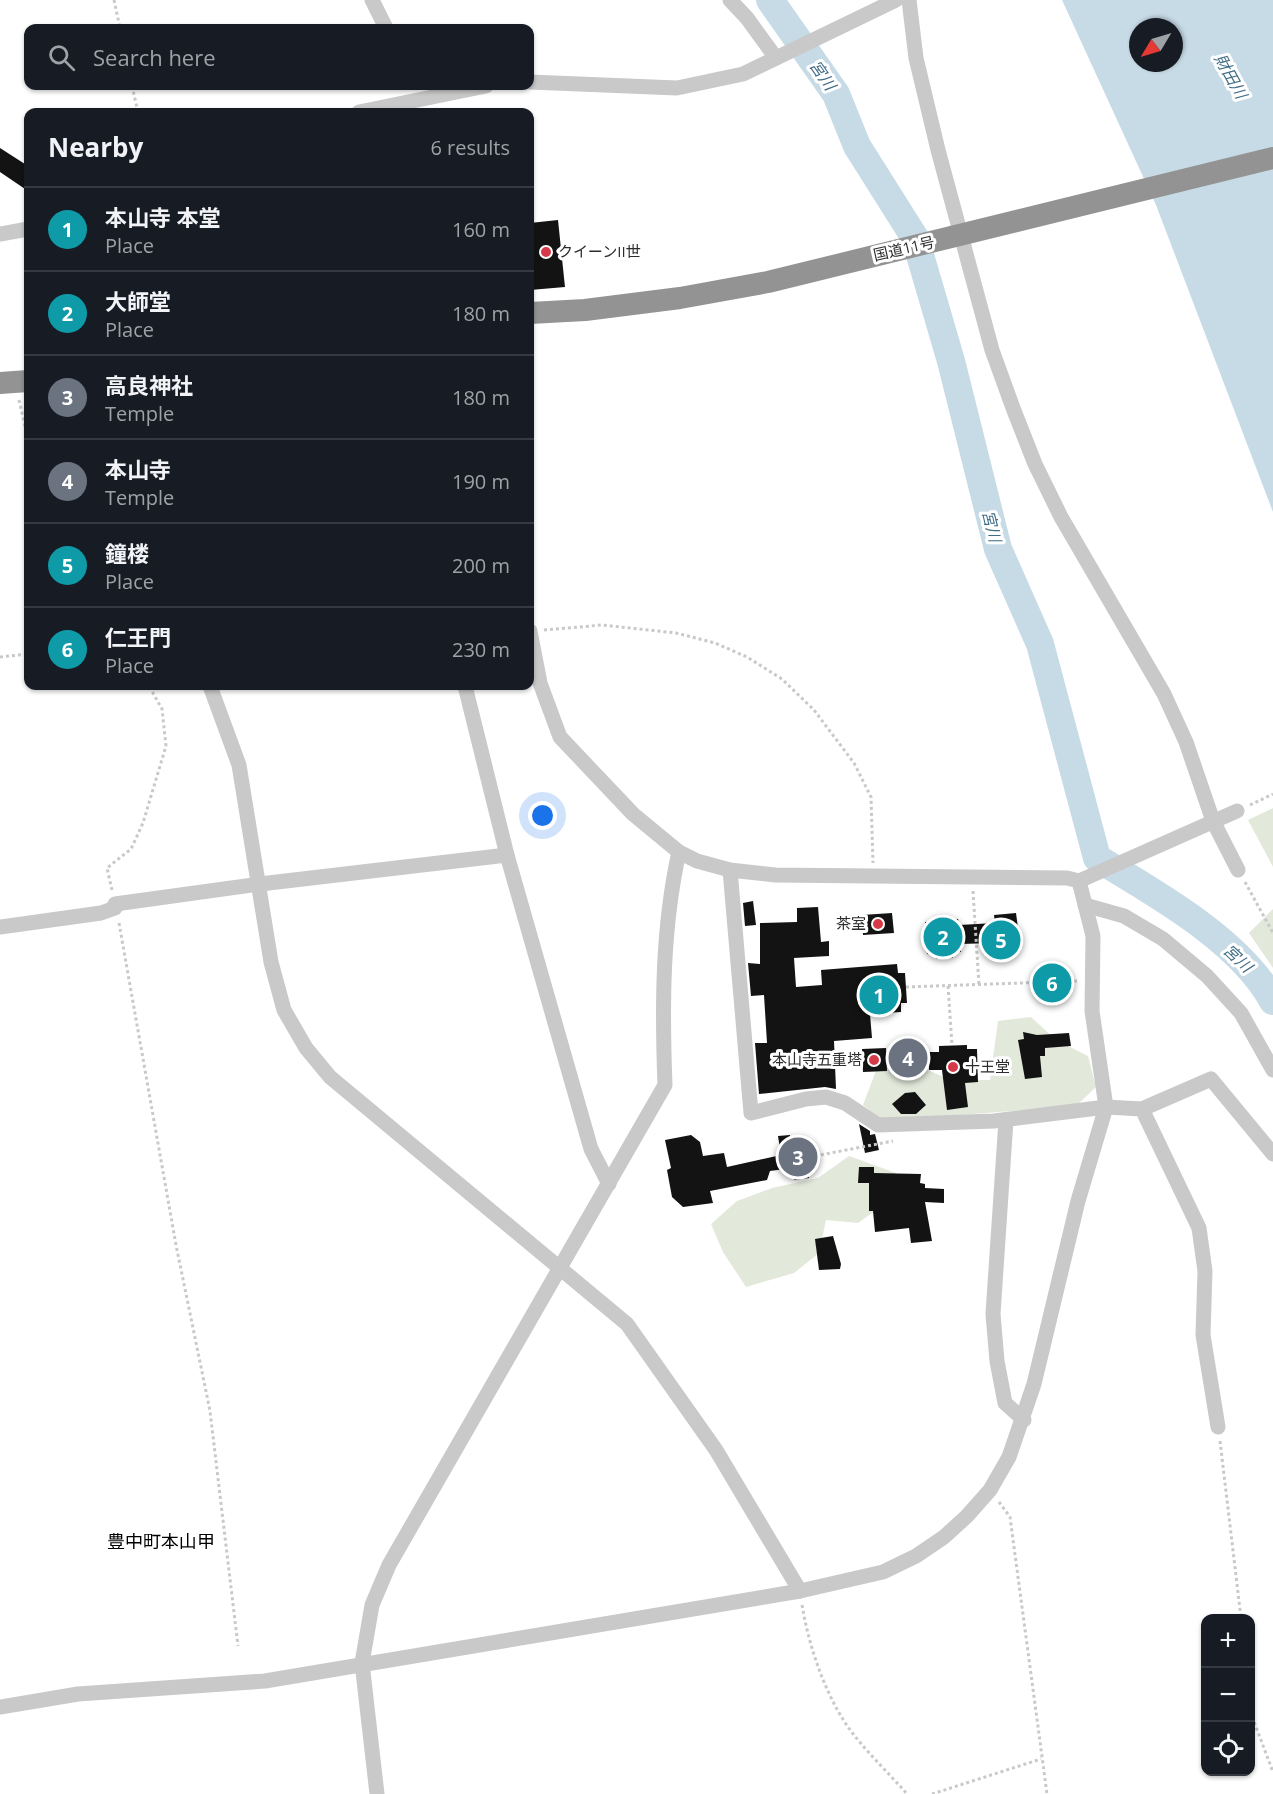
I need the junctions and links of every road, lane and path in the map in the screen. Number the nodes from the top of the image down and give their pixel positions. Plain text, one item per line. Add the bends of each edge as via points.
1 (114, 0) edge
2 (372, 0) edge
3 (730, 0) edge
4 (896, 0) edge
5 (909, 0) edge
6 (119, 24) edge
7 (384, 24) edge
8 (776, 58) junction
9 (534, 82) edge
10 (133, 90) edge
11 (442, 90) edge
12 (420, 92) edge
13 (137, 108) edge
14 (371, 108) edge
15 (1273, 158) edge
16 (24, 230) edge
17 (0, 234) edge
18 (956, 237) junction
19 (534, 313) edge
20 (14, 382) edge
21 (24, 423) edge
22 (534, 631) edge
23 (534, 652) edge
24 (24, 654) edge
25 (0, 657) edge
26 (151, 690) edge
27 (211, 690) edge
28 (466, 690) edge
29 (1273, 794) edge
30 (1237, 811) joint
31 (1213, 821) junction
32 (679, 852) junction
33 (507, 855) junction
34 (730, 870) junction
35 (1238, 870) joint
36 (874, 876) junction
37 (972, 877) junction
38 (1082, 879) junction
39 (260, 884) junction
40 (1085, 905) junction
41 (115, 906) junction
42 (0, 927) edge
43 (1273, 933) edge
44 (1093, 980) junction
45 (979, 985) junction
46 (948, 986) junction
47 (906, 987) dead end
48 (952, 1045) dead end
49 (1273, 1070) edge
50 (1106, 1107) junction
51 (1142, 1109) junction
52 (1006, 1120) junction
53 (1273, 1154) edge
54 (609, 1184) junction
55 (559, 1266) junction
56 (1024, 1420) junction
57 (1218, 1427) joint
58 (990, 1490) junction
59 (800, 1591) junction
60 (1241, 1614) edge
61 (238, 1647) dead end
62 (362, 1663) junction
63 (0, 1707) edge
64 (1255, 1722) edge
65 (1041, 1759) junction
66 (1273, 1772) edge
67 (377, 1794) edge
68 (907, 1794) edge
69 (932, 1794) edge
70 (1047, 1794) edge

1 - 6 path
2 - 7 street
3 - 8 street
4 - 8 street
5 - 18 street via 916,58
8 - 9 street via 743,74 677,88
10 - 13 path
11 - 12 street
12 - 14 street
15 - 18 highway, 国道11号
16 - 17 street
18 - 19 highway, 国道11号 via 768,282 680,298
18 - 31 street via 992,350 1035,464 1061,517 1164,694 1186,742
20 - 21 path
22 - 36 path via 602,625 676,633 715,643 782,679 821,718 854,763 871,797
23 - 32 street via 540,684 561,737 633,814
24 - 25 path
26 - 41 path via 162,709 166,746 143,824 131,849 107,868
27 - 39 street via 239,765
28 - 33 street
29 - 30 path
30 - 31 street
31 - 35 street
31 - 38 street
32 - 34 street
32 - 54 street via 671,887 663,1021 665,1085
33 - 39 street
33 - 54 street via 591,1149
34 - 36 street via 775,875
34 - 52 street via 752,1113 826,1097 845,1103 878,1125
35 - 43 path
36 - 37 street
37 - 38 street
37 - 45 path
38 - 40 street
39 - 41 street
39 - 55 street via 284,1010 306,1048 330,1077
40 - 44 street via 1093,936
40 - 49 street via 1124,916 1163,939 1207,976 1241,1013
41 - 42 street via 101,913
41 - 61 path via 171,1221 210,1411
44 - 45 path
44 - 50 street via 1092,1011
45 - 46 path
46 - 47 path
46 - 48 path
50 - 51 street
50 - 52 street
50 - 56 street via 1078,1201
51 - 53 street via 1211,1079
51 - 57 street via 1199,1228 1205,1271 1203,1335
52 - 56 street via 993,1314 1005,1403
54 - 55 street
55 - 59 street via 627,1324 716,1450
55 - 62 street via 389,1565 372,1605
56 - 58 street
57 - 60 path
58 - 59 street via 944,1537 916,1556 883,1572
58 - 65 path via 1010,1517
59 - 62 street
59 - 68 path via 806,1625 827,1689 849,1727
62 - 63 street via 265,1681 78,1694
62 - 67 street
64 - 66 path
65 - 69 path
65 - 70 path

